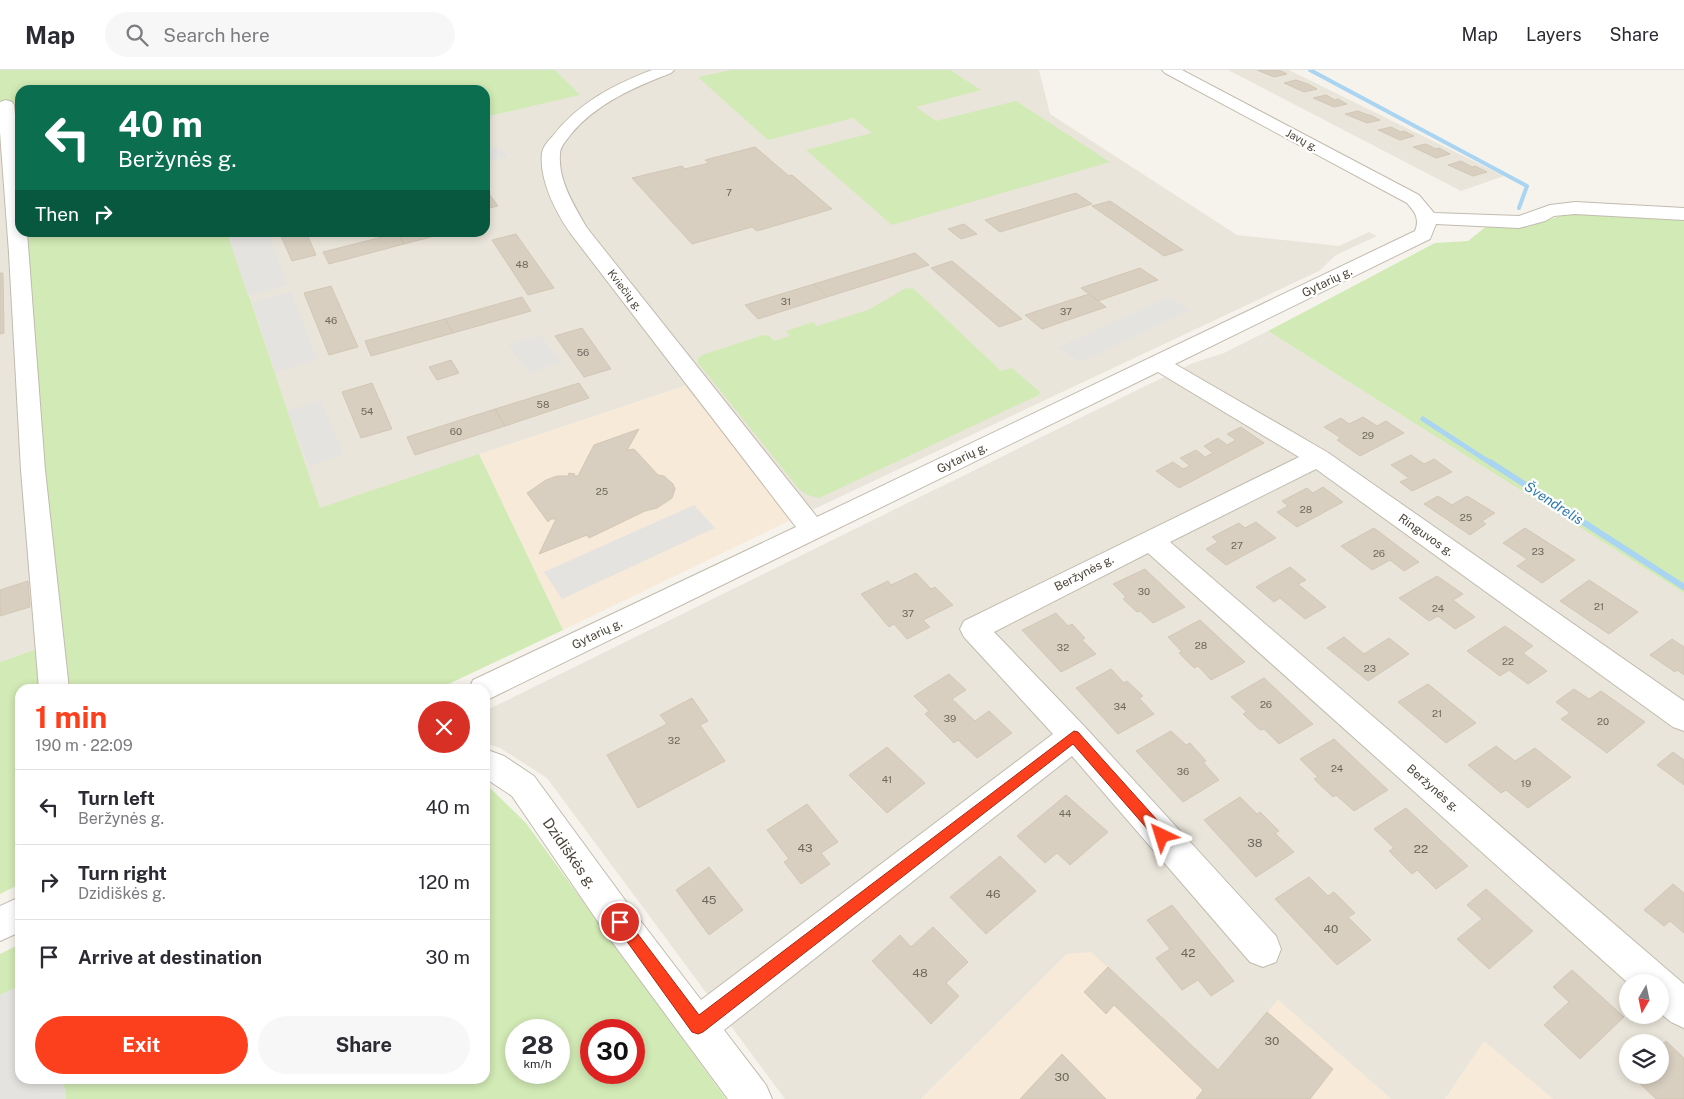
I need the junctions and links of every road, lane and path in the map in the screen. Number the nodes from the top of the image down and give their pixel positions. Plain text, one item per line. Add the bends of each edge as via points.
1 (666, 70) edge
2 (1170, 70) edge
3 (6, 105) dead end
4 (15, 209) edge
5 (1684, 214) edge
6 (1428, 218) junction
7 (17, 237) edge
8 (1160, 364) junction
9 (1318, 458) junction
10 (813, 530) junction
11 (1151, 540) junction
12 (54, 684) edge
13 (490, 686) edge
14 (1684, 718) edge
15 (1074, 736) junction
16 (490, 765) edge
17 (15, 916) edge
18 (0, 924) edge
19 (1263, 949) dead end
20 (1645, 974) edge
21 (1669, 996) edge
22 (1684, 1009) edge
23 (698, 1026) junction
24 (752, 1099) edge

1 - 10 street, Kviečių g. via 605,98 568,127 551,150 557,192 578,230
2 - 6 street, Javų g. via 1413,199
3 - 4 street
5 - 6 street via 1575,208 1550,211 1538,218 1519,222
6 - 8 street, Gytarių g. via 1428,227 1423,235
7 - 12 street via 33,470
8 - 9 street, Ringuvos g.
8 - 10 street, Gytarių g.
9 - 11 street
9 - 14 street, Ringuvos g.
10 - 13 street, Gytarių g.
11 - 15 street, Beržynės g. via 974,629
11 - 20 street, Beržynės g.
15 - 19 street
15 - 23 street
16 - 23 street, Dzidiškės g. via 523,786
17 - 18 street
21 - 22 street
23 - 24 street, Dzidiškės g.

